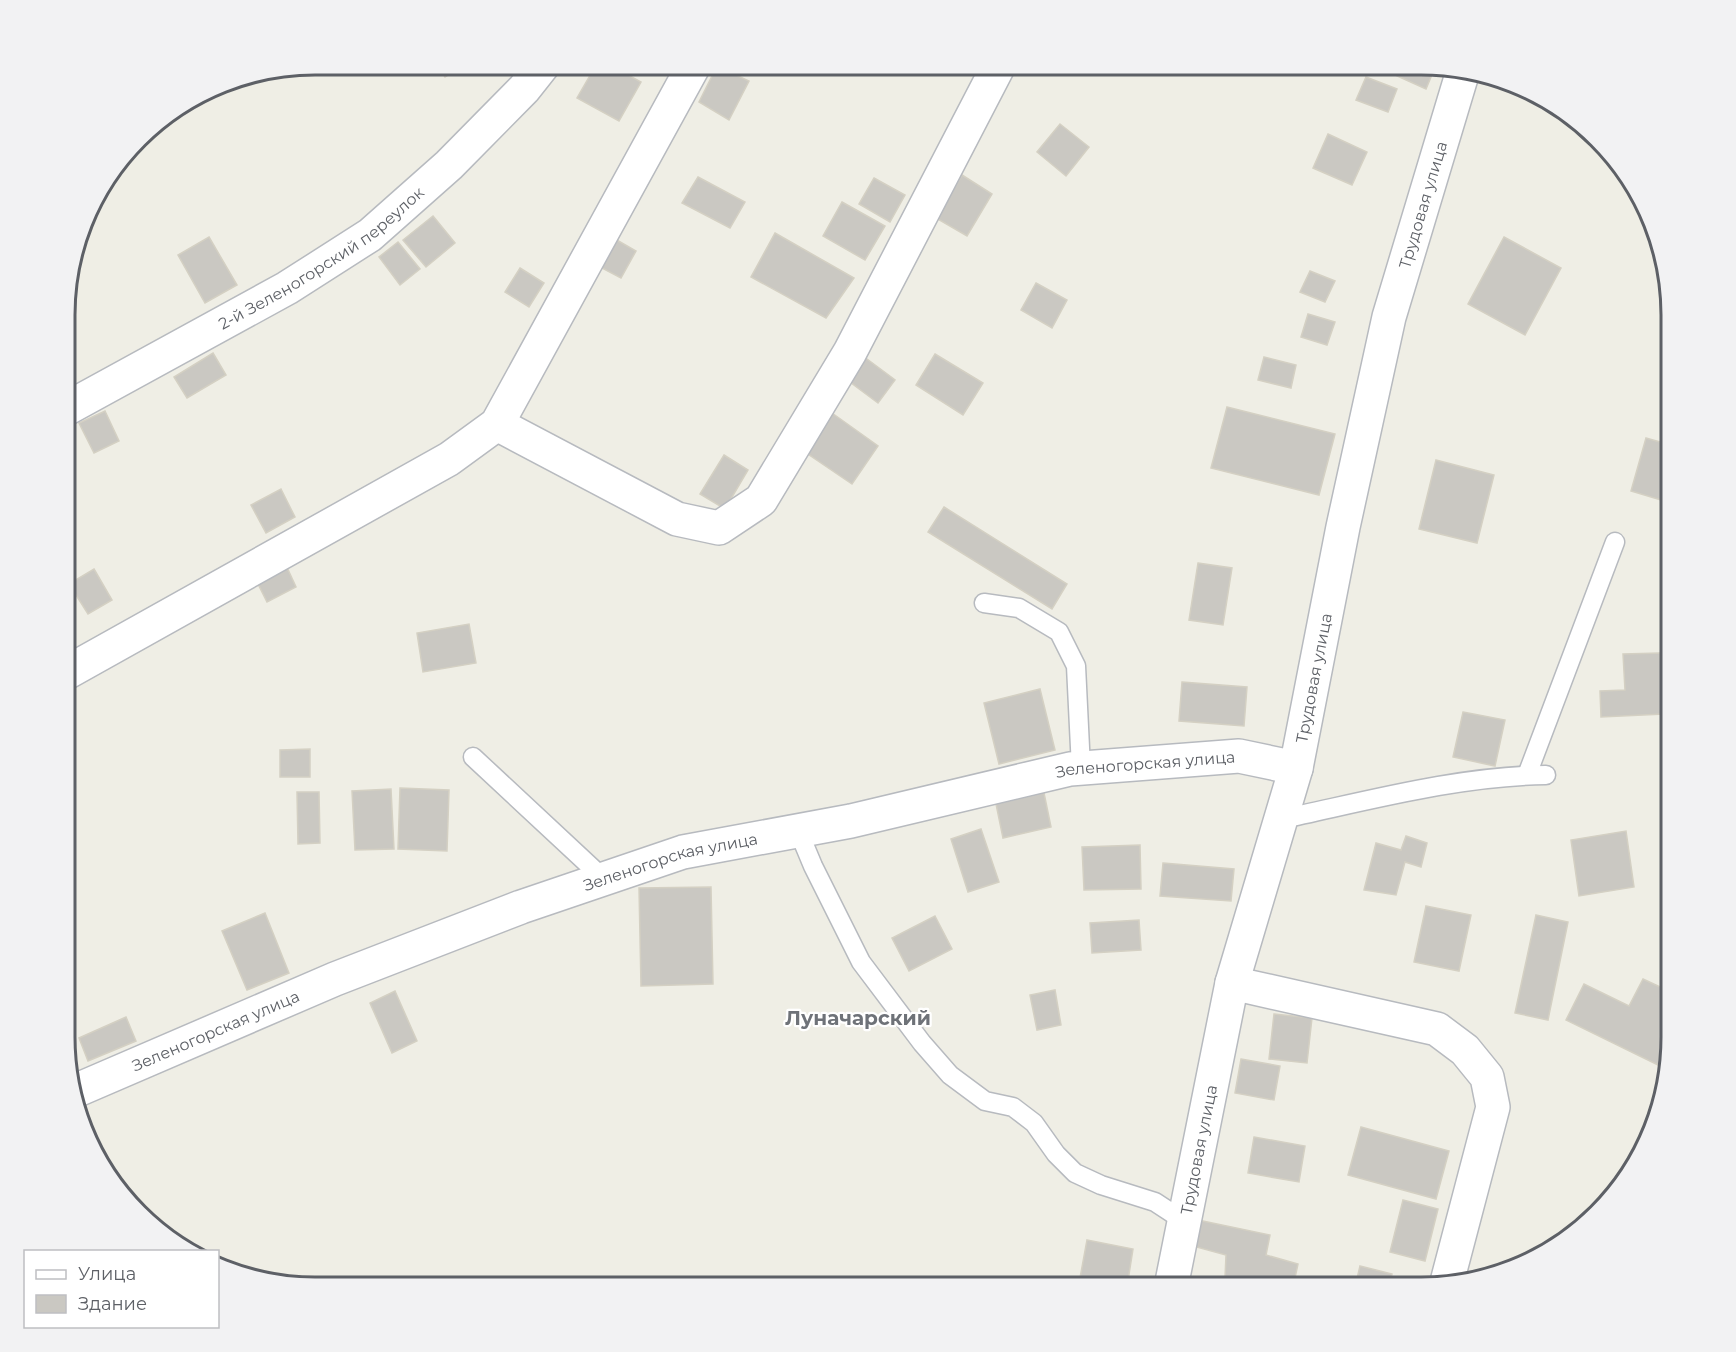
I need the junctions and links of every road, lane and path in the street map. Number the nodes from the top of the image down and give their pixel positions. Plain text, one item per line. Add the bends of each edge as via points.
1 (535, 75) edge
2 (689, 75) edge
3 (994, 75) edge
4 (1461, 79) edge
5 (75, 404) edge
6 (497, 424) junction
7 (1616, 542) dead end
8 (984, 603) dead end
9 (75, 668) edge
10 (472, 757) dead end
11 (1081, 768) junction
12 (1296, 768) junction
13 (1527, 775) junction
14 (1546, 775) dead end
15 (1282, 819) junction
16 (798, 831) junction
17 (604, 879) junction
18 (1232, 983) junction
19 (81, 1088) edge
20 (1184, 1221) junction
21 (1449, 1275) edge
22 (1173, 1277) edge

1 - 5 street, 2-й Зеленогорский переулок via 449,165 370,235 287,288
2 - 6 street
3 - 6 street via 850,352 761,500 719,528 677,519
4 - 12 street, Трудовая улица via 1389,317
6 - 9 street via 449,459
7 - 13 lane
8 - 11 lane via 1019,608 1059,632 1076,666
10 - 17 lane
11 - 12 street, Зеленогорская улица via 1239,756
11 - 16 street, Зеленогорская улица
12 - 15 street, Трудовая улица
13 - 14 lane
13 - 15 lane via 1439,786
15 - 18 street, Трудовая улица
16 - 17 street, Зеленогорская улица via 683,852
16 - 20 lane via 861,962 950,1075 985,1101 1014,1107 1034,1123 1075,1173 1155,1202
17 - 19 street, Зеленогорская улица via 335,979
18 - 20 street, Трудовая улица
18 - 21 street via 1437,1029 1465,1050 1487,1077 1493,1107
20 - 22 street, Трудовая улица

